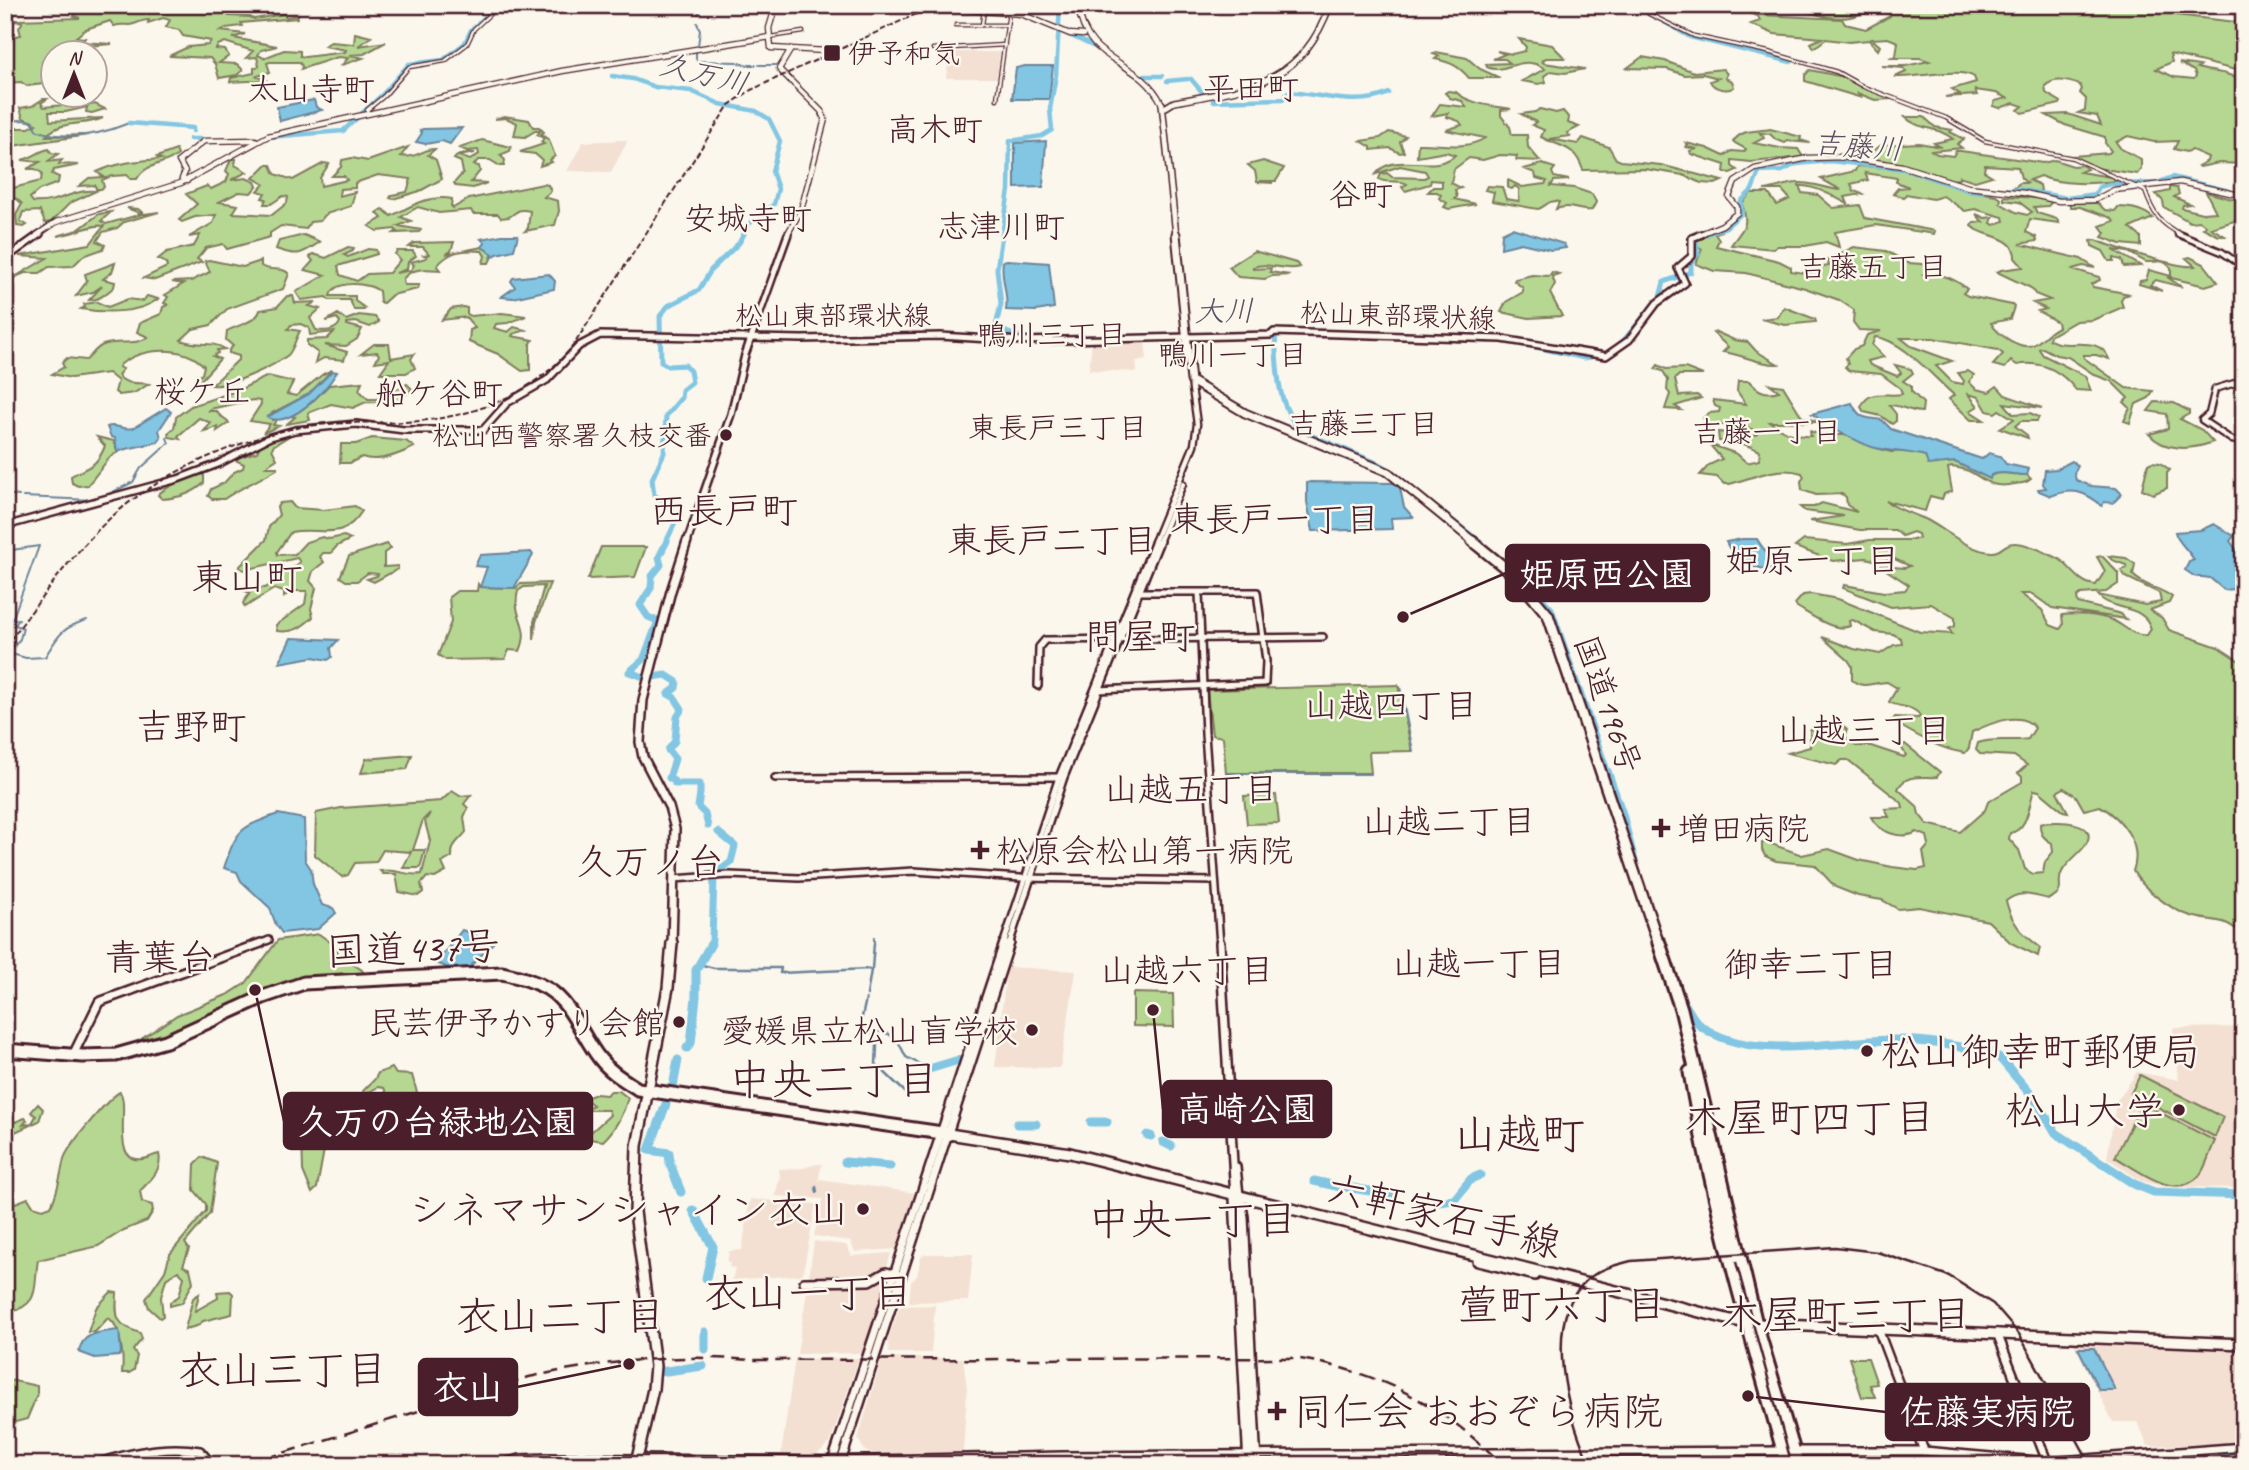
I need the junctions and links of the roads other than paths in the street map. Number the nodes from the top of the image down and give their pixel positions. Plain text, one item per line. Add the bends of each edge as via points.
1 (505, 5) edge
2 (776, 5) edge
3 (854, 5) edge
4 (898, 5) edge
5 (1013, 5) edge
6 (1078, 5) edge
7 (1329, 5) edge
8 (1641, 5) edge
9 (884, 7) edge
10 (984, 10) junction
11 (1009, 12) junction
12 (899, 13) dead end
13 (956, 25) dead end
14 (982, 25) junction
15 (1007, 25) junction
16 (803, 32) dead end
17 (1083, 35) junction
18 (770, 37) junction
19 (1005, 45) junction
20 (791, 49) junction
21 (933, 49) dead end
22 (827, 51) dead end
23 (998, 99) dead end
24 (1163, 104) junction
25 (368, 113) junction
26 (256, 141) junction
27 (187, 181) junction
28 (2140, 187) junction
29 (2244, 196) edge
30 (5, 259) edge
31 (2244, 267) edge
32 (1188, 336) junction
33 (752, 338) junction
34 (1194, 379) junction
35 (2235, 383) dead end
36 (1196, 392) junction
37 (1209, 392) junction
38 (2244, 442) edge
39 (5, 526) edge
40 (1139, 592) junction
41 (1199, 593) junction
42 (1202, 637) junction
43 (1264, 637) junction
44 (1323, 637) dead end
45 (1118, 638) junction
46 (1038, 686) dead end
47 (1204, 686) junction
48 (1097, 690) junction
49 (1061, 777) junction
50 (775, 778) dead end
51 (1029, 878) junction
52 (674, 879) junction
53 (1214, 881) junction
54 (269, 940) dead end
55 (5, 1052) edge
56 (71, 1058) junction
57 (648, 1094) junction
58 (945, 1136) junction
59 (1237, 1197) junction
60 (898, 1275) junction
61 (804, 1283) dead end
62 (1750, 1324) junction
63 (1878, 1328) junction
64 (1997, 1334) junction
65 (2244, 1344) edge
66 (2244, 1447) edge
67 (1924, 1451) junction
68 (1788, 1454) edge
69 (637, 1459) junction
70 (1252, 1460) edge
71 (836, 1463) edge
72 (2048, 1463) edge
73 (94, 1465) edge
74 (212, 1465) edge
75 (497, 1465) edge
76 (1798, 1465) edge

1 - 25 street via 492,12 474,29 467,44 445,61 409,67
2 - 18 main road
3 - 9 main road
4 - 12 street via 902,6
5 - 11 street
6 - 17 main road
7 - 24 highway via 1314,43 1287,71 1242,89
8 - 28 street via 1649,14 1698,37 1836,72 1943,116 1985,141 2073,158
9 - 10 main road, bridge
10 - 11 main road
10 - 14 street
11 - 15 street
11 - 17 main road
13 - 14 street
14 - 15 street
15 - 19 street
16 - 18 street
17 - 24 main road via 1148,83
18 - 20 main road via 771,48
18 - 25 main road via 589,66
19 - 21 street
19 - 23 street
20 - 22 main road
20 - 33 main road via 779,69 821,111 825,123 801,209 787,235
24 - 32 highway
25 - 26 main road
26 - 27 main road
26 - 27 main road via 204,141 179,161 185,172 182,179
27 - 30 main road via 62,219
28 - 29 main road, 松山東部環状線 via 2185,182
28 - 31 street via 2162,224 2220,250
28 - 32 main road, 松山東部環状線 via 2114,190 2100,199 2066,202 1961,185 1902,166 1852,157 1808,158 1757,168 1732,187 1729,197 1737,213 1692,238 1693,251 1678,268 1684,284 1655,304 1623,345 1604,356 1497,338 1273,333
32 - 33 main road, 松山東部環状線 via 1015,341 940,336
32 - 34 highway
33 - 39 main road, 松山東部環状線 via 607,334 587,339 554,375 507,403 483,429 404,430 356,424 295,430 178,479
33 - 52 main road via 732,414 675,577 643,700 641,750 673,817
34 - 36 street
34 - 37 highway, 国道196号
34 - 45 street via 1194,444
35 - 38 street via 2215,389 2209,416 2202,421 2232,440
36 - 37 street
36 - 40 street via 1198,445
37 - 62 highway, 国道196号 via 1245,413 1388,472 1505,567 1541,603 1681,1009
40 - 41 street
40 - 45 street
41 - 42 street
41 - 43 street via 1257,592
42 - 43 street
42 - 45 street
42 - 47 street
43 - 44 street
43 - 47 street via 1265,683
45 - 46 street via 1040,643
45 - 48 street
47 - 48 street
47 - 53 street
48 - 49 street
49 - 50 street
49 - 51 street
51 - 52 street via 914,871 817,878 729,875
51 - 53 street
51 - 58 street
52 - 57 main road via 668,988
53 - 59 street
54 - 56 street via 99,1002 91,1010 84,1036
55 - 56 highway, 国道437号
56 - 57 highway, 国道437号 via 115,1059 152,1050 304,987 500,976 551,994 599,1069 620,1085
57 - 58 highway, 国道437号
57 - 69 main road via 637,1144 635,1212 654,1366
58 - 59 main road, 六軒家石手線 via 1058,1154
58 - 60 street
59 - 62 main road, 六軒家石手線 via 1698,1317
59 - 70 main road
60 - 61 street via 883,1273 870,1281
60 - 71 street
62 - 63 main road, 六軒家石手線
62 - 68 highway, 国道196号
63 - 64 main road, 六軒家石手線
63 - 67 street
64 - 65 main road, 六軒家石手線
64 - 72 street
66 - 72 street
67 - 68 street
67 - 72 street
68 - 70 street
68 - 76 highway, 国道196号
69 - 71 street
69 - 75 street via 527,1459
70 - 71 street
73 - 74 street via 187,1449 200,1451

